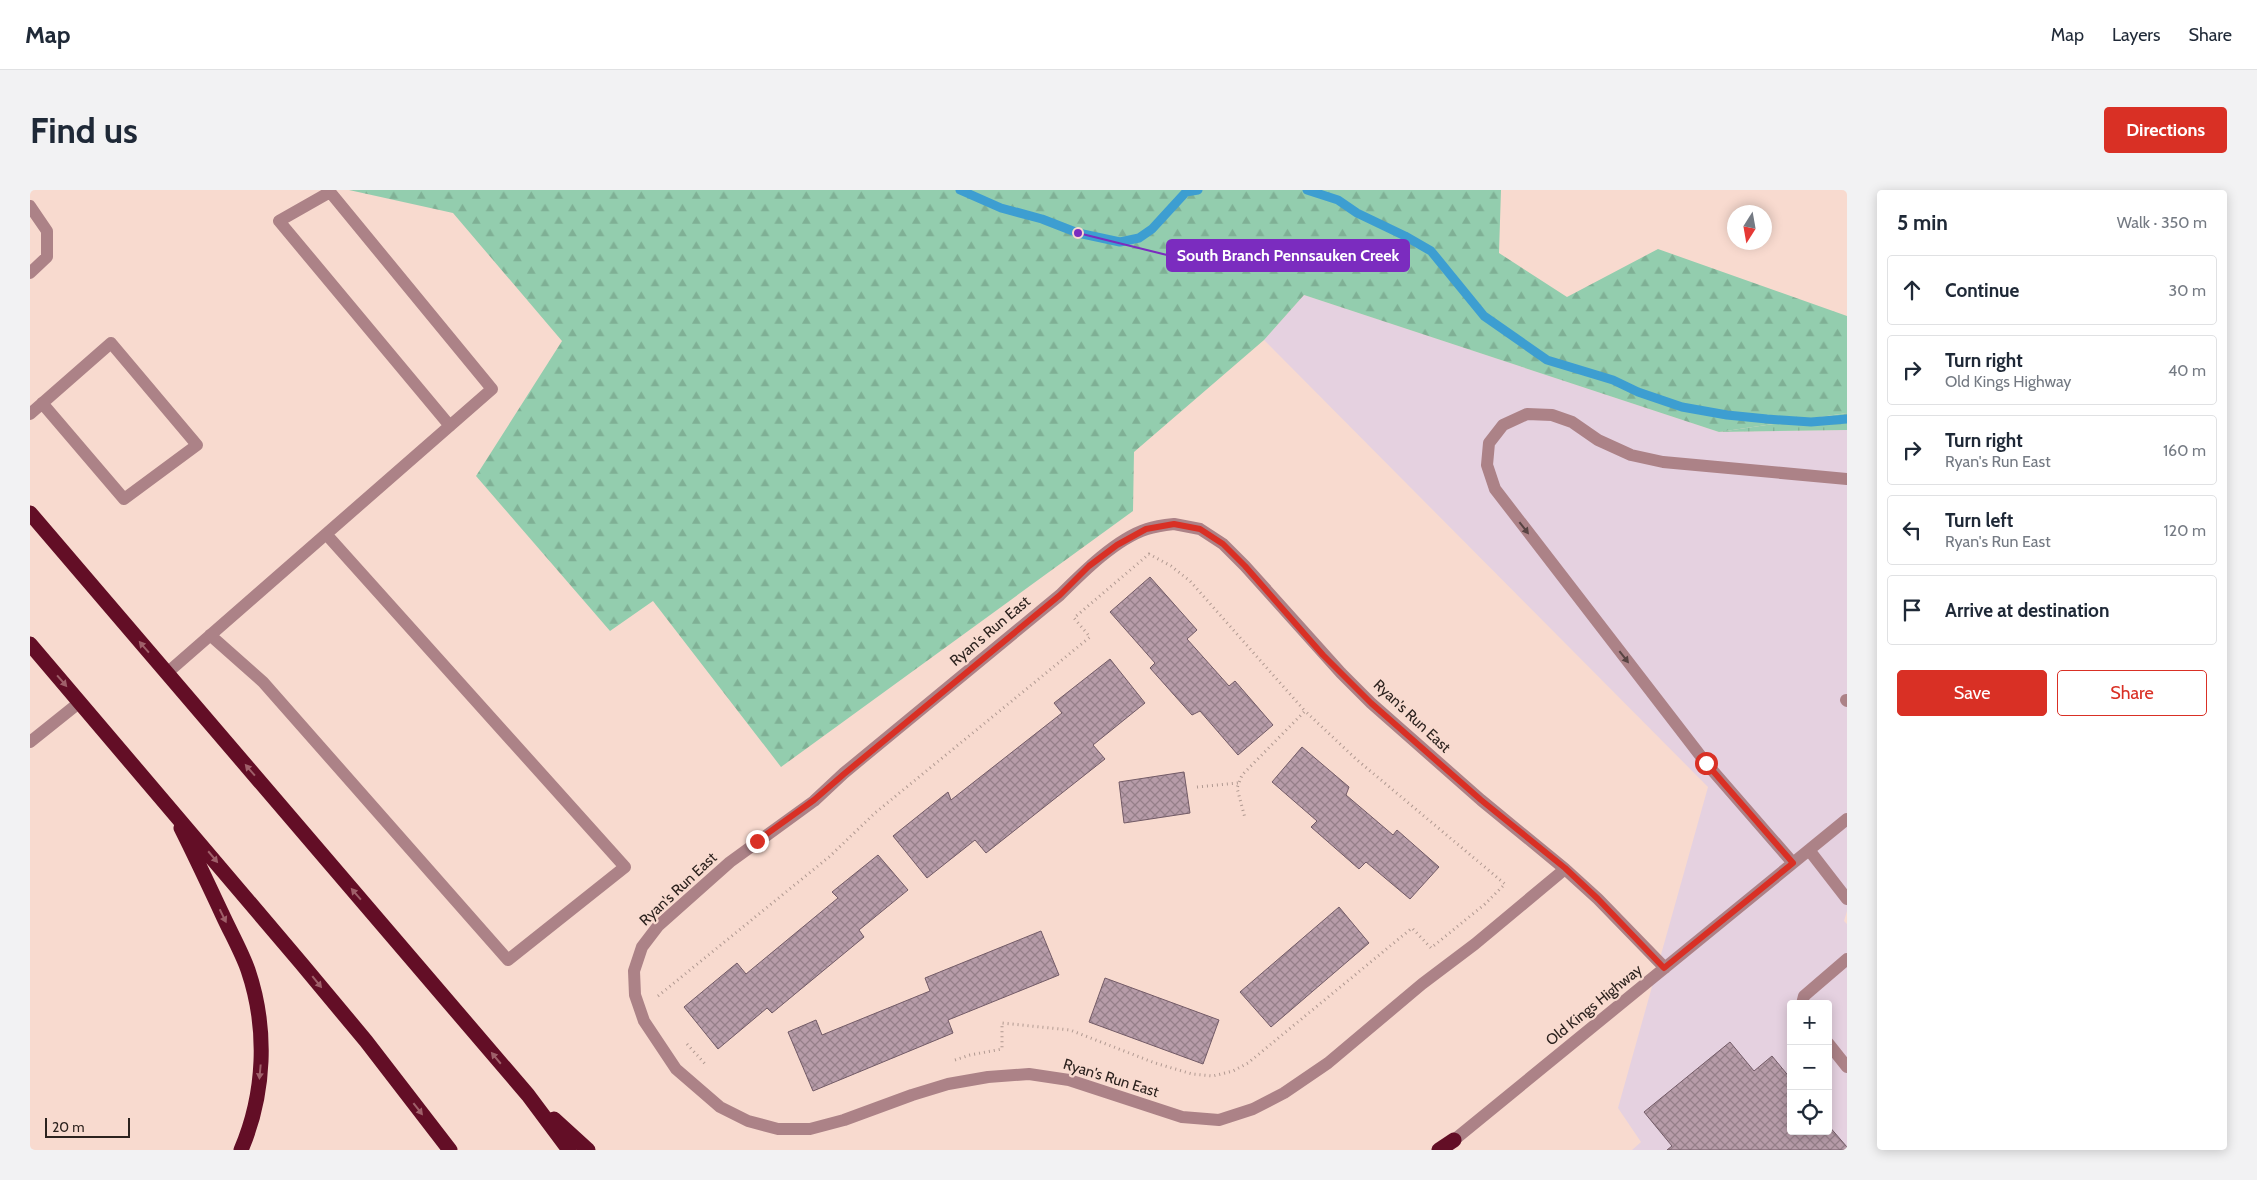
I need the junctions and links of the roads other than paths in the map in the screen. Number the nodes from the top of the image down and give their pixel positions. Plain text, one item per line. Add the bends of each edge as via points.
1 (30, 206) edge
2 (30, 273) edge
3 (42, 403) junction
4 (30, 414) edge
5 (450, 426) junction
6 (1847, 478) edge
7 (30, 514) edge
8 (326, 534) junction
9 (210, 635) junction
10 (30, 644) edge
11 (167, 673) junction
12 (80, 702) junction
13 (30, 742) edge
14 (172, 809) junction
15 (1847, 819) edge
16 (1809, 850) junction
17 (1793, 863) junction
18 (1565, 868) junction
19 (1847, 899) edge
20 (1847, 960) edge
21 (1664, 968) junction
22 (1803, 1000) edge
23 (1830, 1045) edge
24 (1847, 1067) edge
25 (528, 1095) junction
26 (1449, 1145) edge
27 (241, 1150) edge
28 (450, 1150) edge
29 (568, 1150) edge
30 (588, 1150) edge
31 (1439, 1150) edge

1 - 2 street via 47,231 47,257
3 - 3 street via 111,343 197,445 124,499
3 - 4 street
5 - 5 street via 492,389 330,192 279,221
5 - 8 street
6 -> 17 street via 1663,462 1630,456 1572,422 1552,415 1527,414 1503,425 1489,443 1487,465 1495,489 1706,763
11 -> 7 highway
8 - 9 street
8 - 9 street via 625,867 508,960 263,682
9 - 11 street
10 -> 12 highway
25 -> 11 highway
12 - 13 street
12 - 14 highway
14 -> 27 highway via 248,970 255,996 261,1067 254,1114
14 -> 28 highway via 366,1041
15 - 16 street, Old Kings Highway
16 - 17 street, Old Kings Highway
16 - 19 street
17 - 21 street, Old Kings Highway
18 - 18 street, Ryan's Run East via 1371,703 1223,544 1200,529 1174,524 1146,529 1089,566 1060,595 814,800 757,841 679,906 642,947 634,972 635,995 644,1021 676,1068 720,1108 748,1122 778,1129 819,1127 948,1084 1029,1074 1069,1080 1182,1117 1218,1120 1253,1109 1284,1093 1328,1063
18 - 21 street, Ryan's Run East
20 - 22 street
21 - 26 street, Old Kings Highway
23 - 24 street
25 - 29 highway
25 - 30 highway
26 - 31 highway

